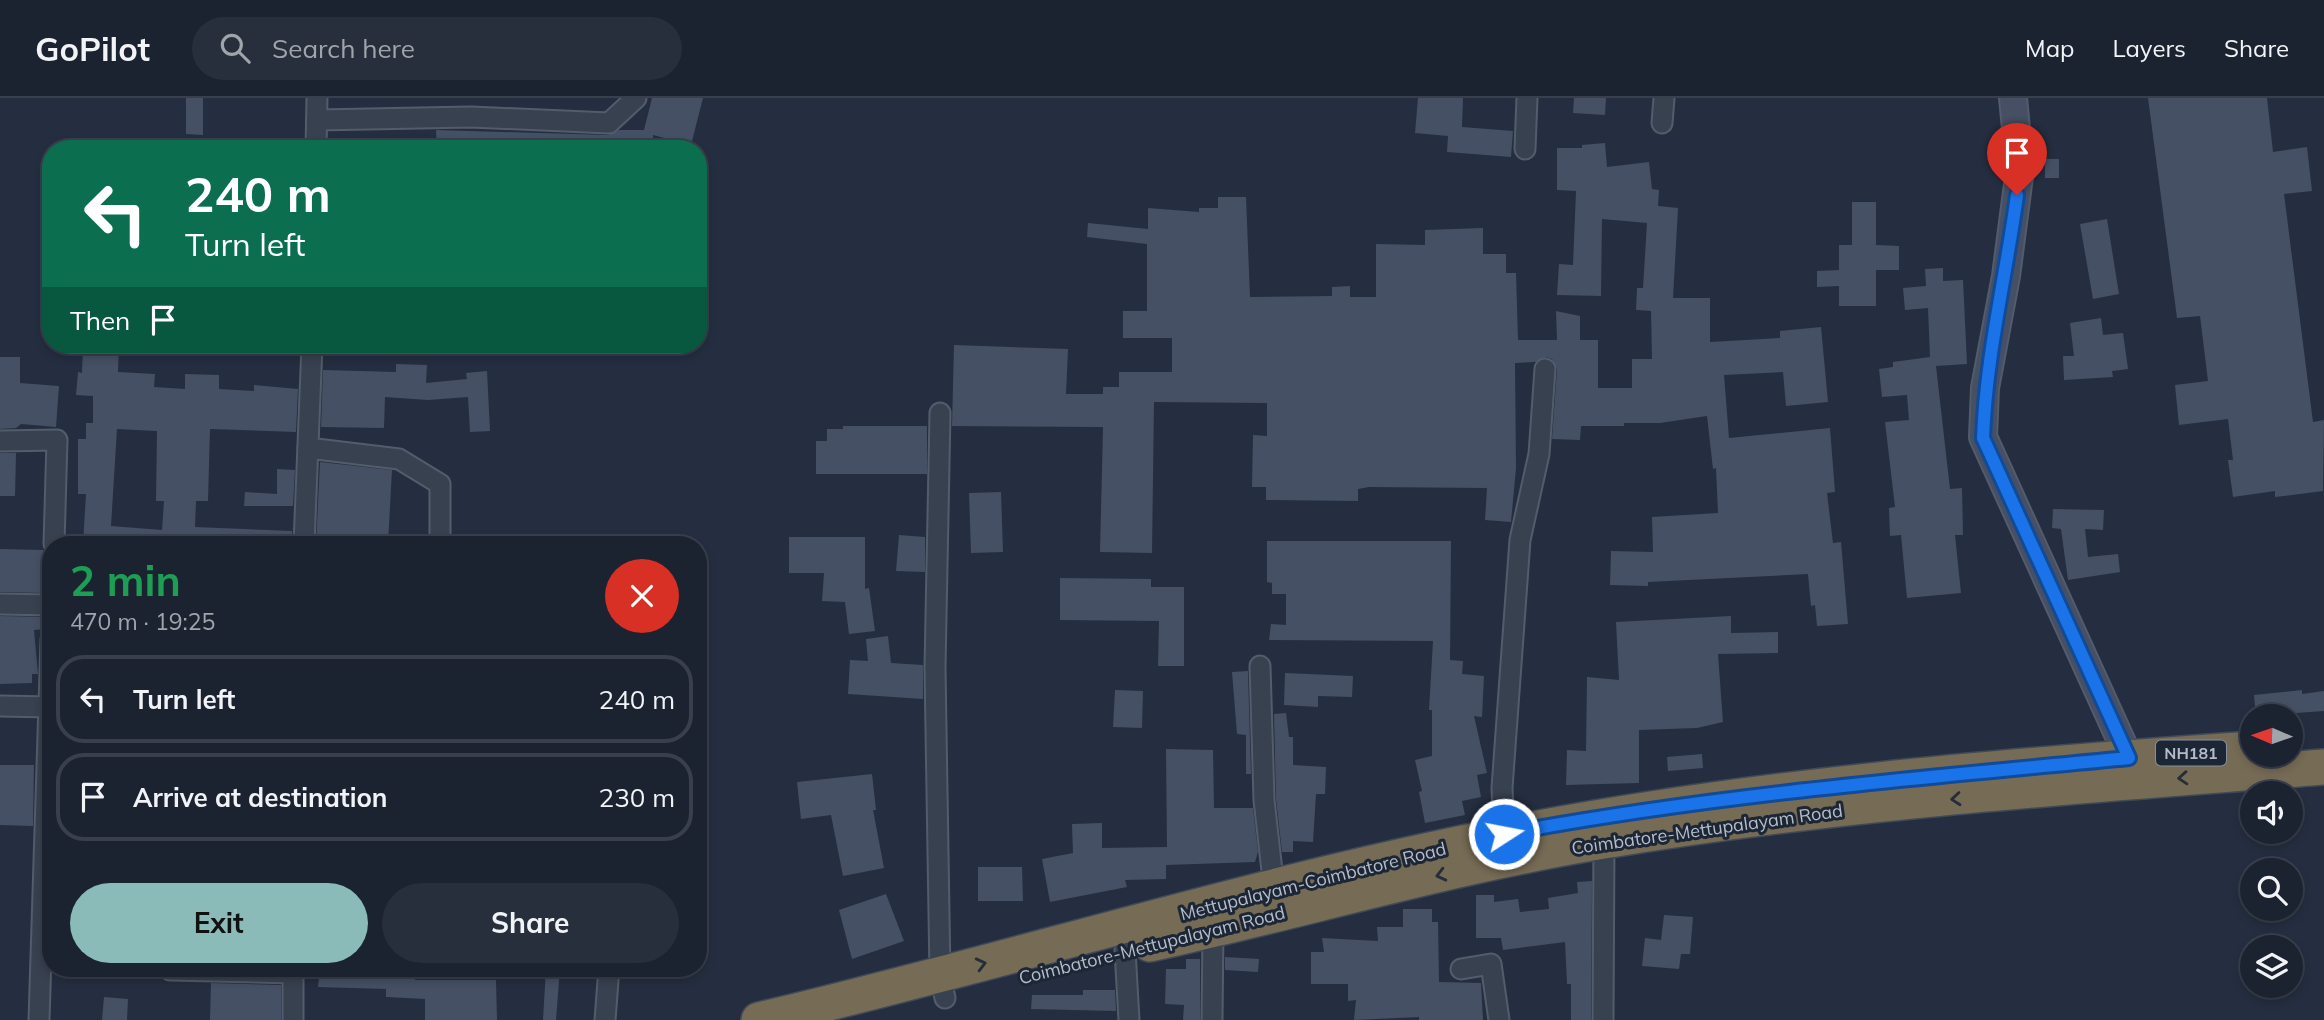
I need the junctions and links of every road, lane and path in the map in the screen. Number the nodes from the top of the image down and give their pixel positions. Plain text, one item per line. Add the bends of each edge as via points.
1 (317, 98) edge
2 (636, 98) edge
3 (1527, 98) edge
4 (1664, 98) edge
5 (2013, 98) edge
6 (317, 120) junction
7 (1662, 122) dead end
8 (316, 140) edge
9 (1525, 149) dead end
10 (312, 354) edge
11 (1545, 369) dead end
12 (940, 413) dead end
13 (0, 441) edge
14 (308, 448) junction
15 (54, 536) edge
16 (304, 536) edge
17 (440, 536) edge
18 (0, 604) edge
19 (42, 605) edge
20 (1260, 666) dead end
21 (0, 706) edge
22 (42, 707) edge
23 (2324, 743) edge
24 (2303, 745) edge
25 (2240, 750) edge
26 (2129, 758) junction
27 (2324, 767) edge
28 (1604, 841) junction
29 (1507, 846) junction
30 (1274, 889) junction
31 (1213, 930) junction
32 (42, 935) edge
33 (1125, 950) junction
34 (1461, 969) dead end
35 (293, 977) edge
36 (608, 977) edge
37 (943, 986) junction
38 (850, 1010) edge
39 (39, 1020) edge
40 (293, 1020) edge
41 (605, 1020) edge
42 (759, 1020) edge
43 (1129, 1020) edge
44 (1212, 1020) edge
45 (1499, 1020) edge
46 (1603, 1020) edge

1 - 6 street
2 - 6 street via 609,123 471,117
3 - 9 street
4 - 7 street
5 - 26 street via 2020,169 1985,388 1983,438
6 - 8 street
10 - 14 street
11 - 29 street via 1539,454 1520,540 1502,788
12 - 37 street via 936,668
13 - 15 street via 57,440
14 - 16 street
14 - 17 street via 399,459 440,484
18 - 19 street
20 - 30 street
21 - 22 street
23 - 24 highway
25 - 26 highway, Mettupalayam-Coimbatore Road / NH181
26 - 29 highway, Mettupalayam-Coimbatore Road / NH181 via 1654,808
27 -> 28 highway, Coimbatore-Mettupalayam Road / NH181 via 1833,811
28 - 29 highway, Coimbatore-Mettupalayam Road / NH181
28 - 46 street
29 - 30 highway, Mettupalayam-Coimbatore Road / NH181
29 -> 31 highway, Coimbatore-Mettupalayam Road / NH181
37 -> 30 highway, Mettupalayam-Coimbatore Road / NH181
31 - 33 highway, Coimbatore-Mettupalayam Road / NH181
31 - 44 street
32 - 39 street
33 - 37 highway, Coimbatore-Mettupalayam Road / NH181
33 - 43 street
34 - 45 street via 1491,964
35 - 40 street
36 - 41 street
37 - 38 highway, Mettupalayam-Coimbatore Road / NH181
38 - 42 highway, Mettupalayam-Coimbatore Road / NH181

